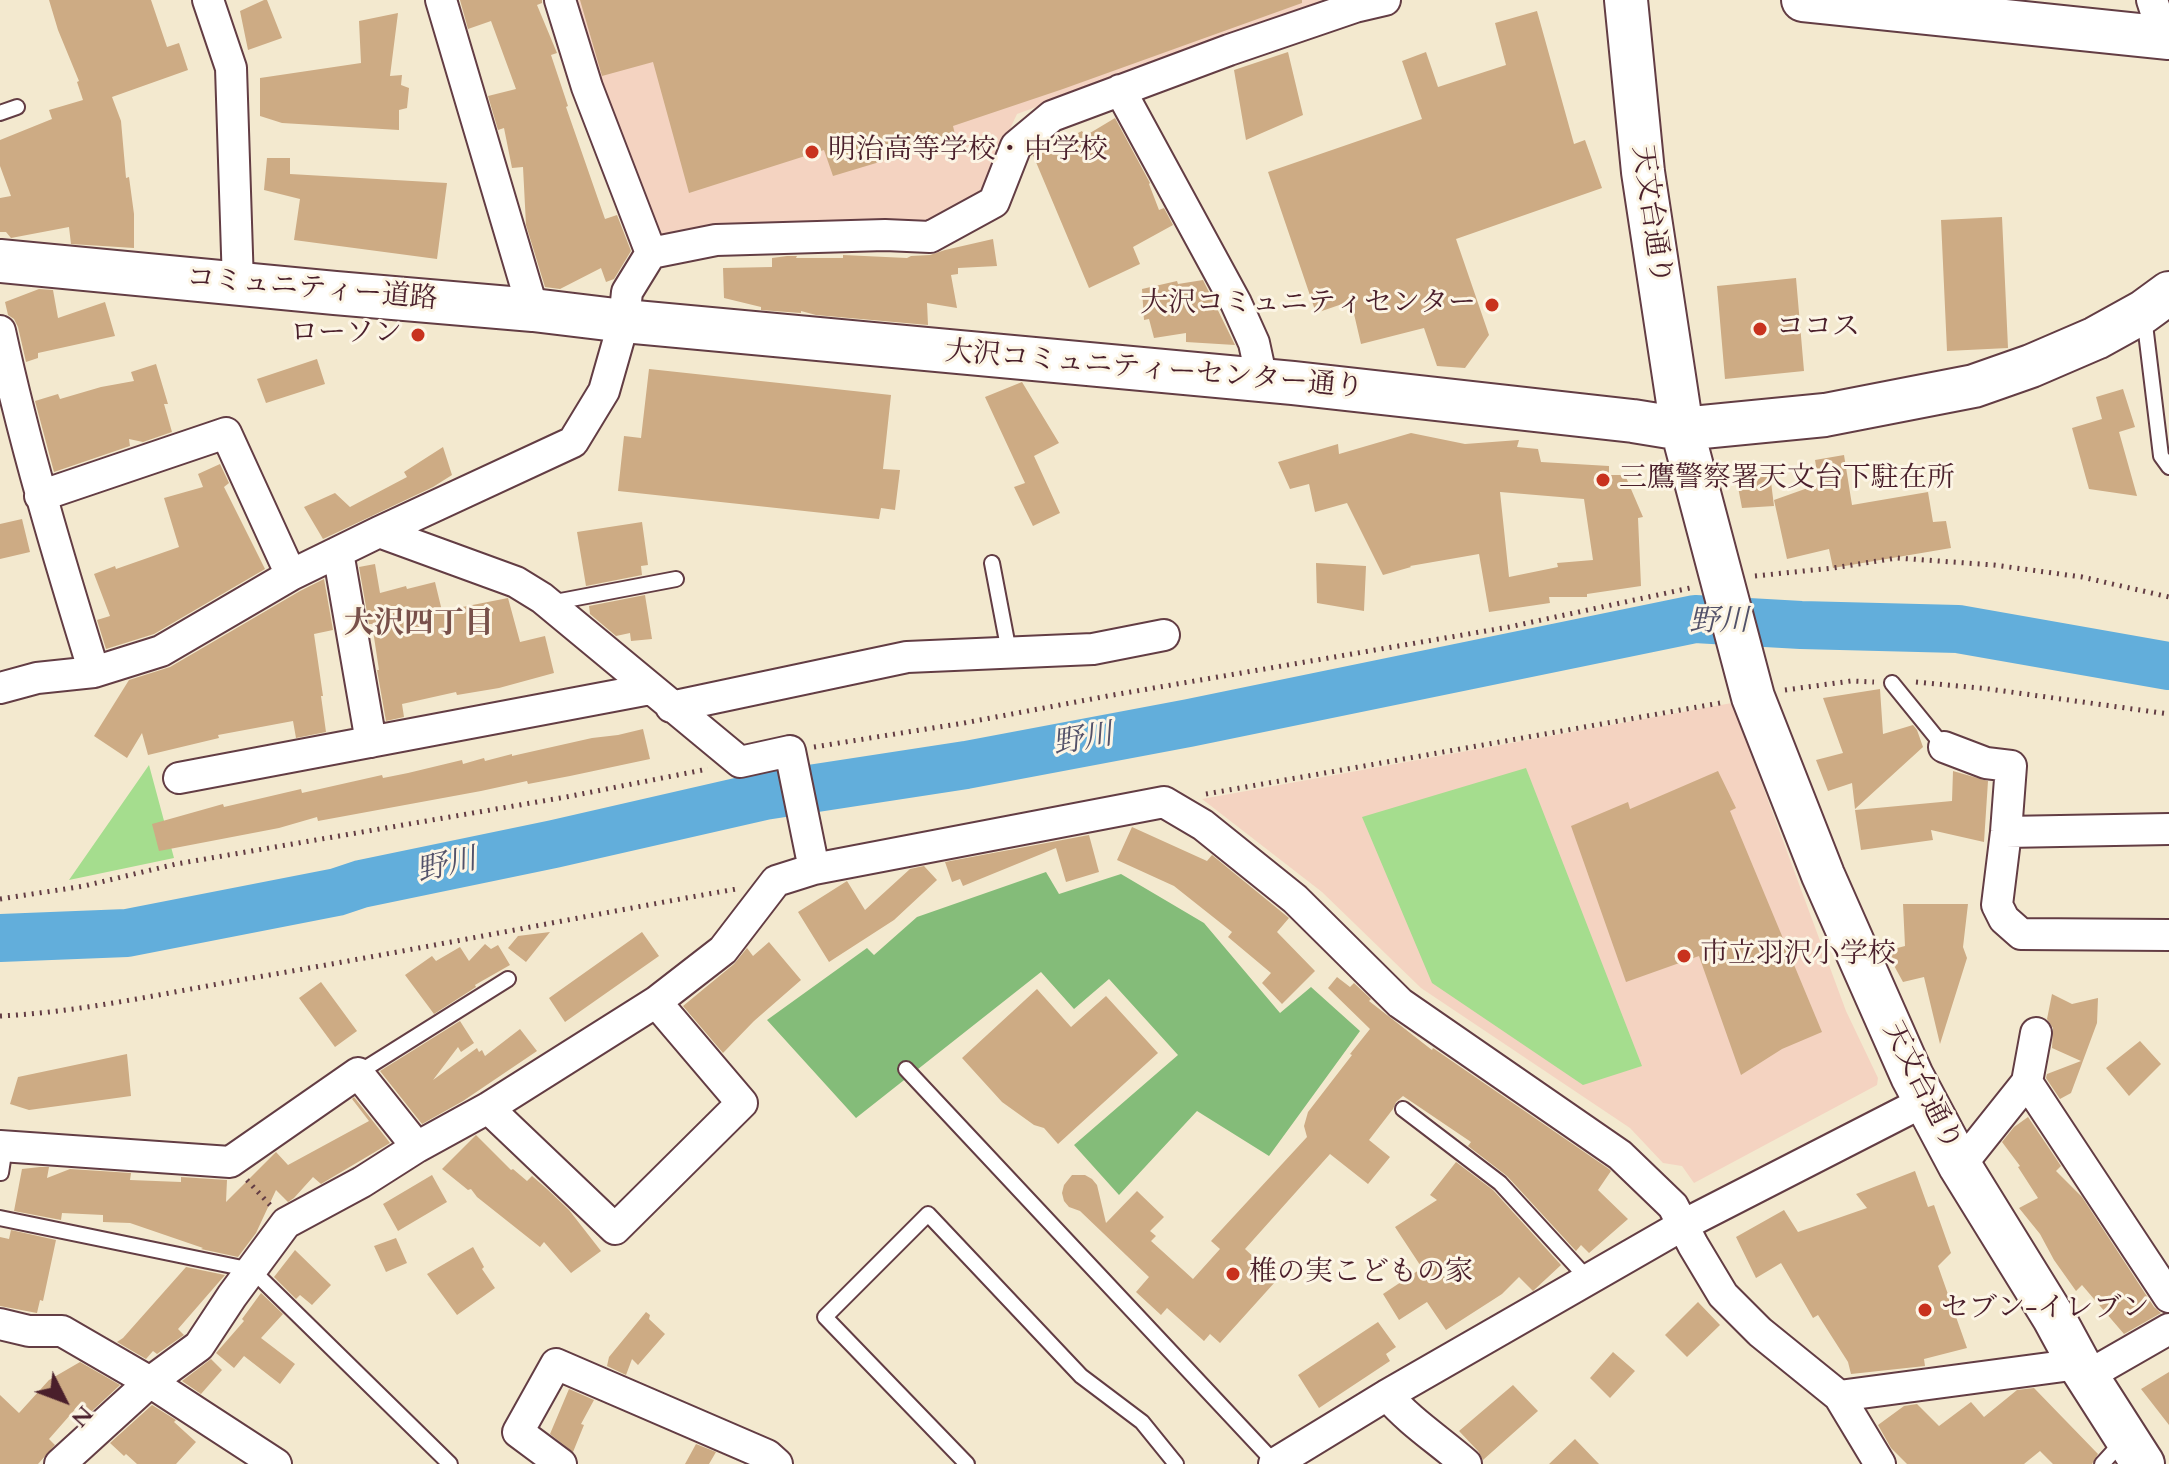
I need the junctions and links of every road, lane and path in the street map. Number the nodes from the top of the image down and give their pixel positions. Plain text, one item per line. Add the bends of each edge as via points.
1 (208, 0) edge
2 (441, 0) edge
3 (560, 0) edge
4 (1385, 0) edge
5 (1626, 0) edge
6 (1803, 0) edge
7 (2162, 25) edge
8 (1120, 90) junction
9 (17, 107) dead end
10 (0, 113) edge
11 (651, 253) junction
12 (0, 261) edge
13 (238, 284) junction
14 (2156, 302) edge
15 (533, 310) junction
16 (624, 321) junction
17 (0, 331) edge
18 (1262, 380) junction
19 (1682, 429) junction
20 (2169, 467) edge
21 (40, 496) junction
22 (379, 532) junction
23 (338, 552) junction
24 (992, 563) dead end
25 (291, 575) junction
26 (676, 579) dead end
27 (1723, 585) junction
28 (2169, 597) edge
29 (549, 604) junction
30 (1164, 635) dead end
31 (1009, 652) junction
32 (94, 672) junction
33 (1892, 683) junction
34 (0, 688) edge
35 (1751, 691) junction
36 (661, 698) junction
37 (2169, 714) edge
38 (371, 742) junction
39 (1944, 747) joint
40 (791, 757) junction
41 (740, 762) junction
42 (179, 778) dead end
43 (1164, 802) junction
44 (2169, 829) edge
45 (2006, 832) junction
46 (813, 866) junction
47 (776, 881) junction
48 (0, 899) edge
49 (2169, 935) edge
50 (508, 979) dead end
51 (656, 1002) junction
52 (0, 1016) edge
53 (2036, 1033) dead end
54 (906, 1069) dead end
55 (358, 1073) junction
56 (2027, 1082) junction
57 (1925, 1101) junction
58 (488, 1108) junction
59 (1403, 1109) dead end
60 (417, 1147) junction
61 (2, 1155) edge
62 (230, 1162) junction
63 (1960, 1166) junction
64 (0, 1218) edge
65 (286, 1223) junction
66 (1683, 1225) junction
67 (252, 1270) junction
68 (1588, 1279) junction
69 (2169, 1297) edge
70 (0, 1324) edge
71 (2169, 1329) edge
72 (2083, 1370) junction
73 (150, 1382) junction
74 (1387, 1395) junction
75 (1839, 1396) junction
76 (2124, 1455) edge
77 (60, 1464) edge
78 (276, 1464) edge
79 (450, 1464) edge
80 (561, 1464) edge
81 (777, 1464) edge
82 (967, 1464) edge
83 (1176, 1464) edge
84 (1274, 1464) edge
85 (1466, 1464) edge
86 (1880, 1464) edge

1 - 13 street via 231,68
2 - 15 street
3 - 11 street via 587,87
4 - 8 street
5 - 19 street, 天文台通り via 1643,172
6 - 7 street
8 - 11 street via 1052,116 1016,146 994,202 930,237 716,240
8 - 18 street via 1236,303 1254,343
9 - 10 lane
11 - 16 street via 627,292
12 - 13 street, コミュニティー道路
13 - 15 street, コミュニティー道路
14 - 19 street, 大沢コミュニティーセンター通り via 2083,343 1974,386 1825,415
14 - 20 lane via 2161,456
15 - 16 street, コミュニティー道路
16 - 18 street, 大沢コミュニティーセンター通り
16 - 22 street via 604,391 573,442
17 - 21 street
18 - 19 street, 大沢コミュニティーセンター通り
19 - 27 street, 天文台通り
21 - 25 street via 226,433
21 - 32 street
22 - 23 street
22 - 29 street via 516,582
23 - 25 street
23 - 38 street
24 - 31 lane
25 - 32 street via 161,651
26 - 29 lane
27 - 28 path via 1897,558 2082,577
27 - 35 street, 天文台通り
27 - 40 path
29 - 36 street
30 - 31 street via 1093,649
31 - 36 street via 907,657
32 - 34 street
33 - 35 path via 1851,681
33 - 37 path via 1989,689
33 - 39 lane
35 - 43 path
35 - 57 street, 天文台通り via 1823,875
36 - 38 street
36 - 41 street
38 - 42 street
39 - 45 street via 2011,766
40 - 41 street
40 - 46 street
41 - 48 path
43 - 46 street
43 - 66 street via 1203,825 1295,899 1400,1003 1620,1155 1673,1206
44 - 45 street
45 - 49 street via 1997,905 2021,934
46 - 47 street
47 - 51 street via 723,950
47 - 52 path via 135,998
50 - 55 lane
51 - 58 street
51 - 58 street via 742,1103 615,1229
53 - 56 street
54 - 84 lane
55 - 60 street
55 - 62 street
56 - 63 street
56 - 69 street
57 - 63 street, 天文台通り
57 - 66 street
58 - 60 street
59 - 68 lane via 1500,1183
60 - 65 street
61 - 62 street
62 - 65 path
63 - 72 street, 天文台通り
64 - 67 lane
65 - 67 street
66 - 68 street
66 - 75 street via 1723,1295
67 - 73 street via 199,1346
67 - 79 lane
68 - 74 street
70 - 73 street via 62,1331
71 - 72 street
72 - 75 street
72 - 76 street, 天文台通り
73 - 77 street
73 - 78 street
74 - 84 street
74 - 85 street
75 - 86 street
80 - 81 street via 518,1432 556,1364 767,1455
82 - 83 lane via 825,1317 928,1214 1081,1376 1142,1422

